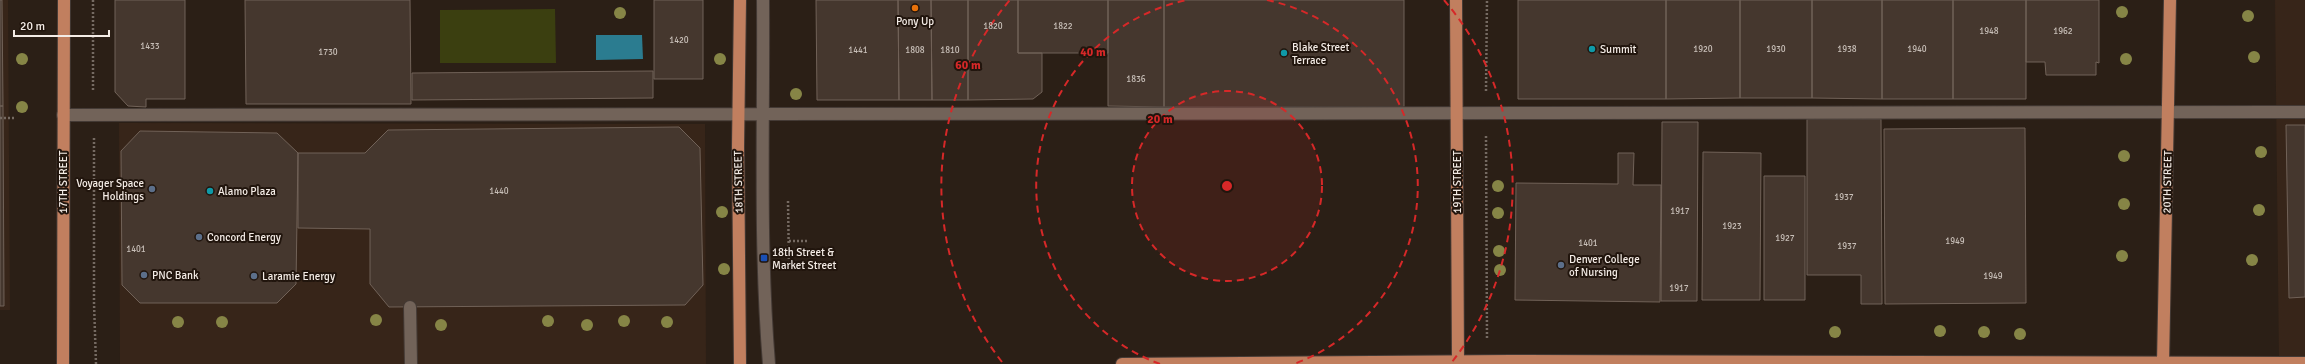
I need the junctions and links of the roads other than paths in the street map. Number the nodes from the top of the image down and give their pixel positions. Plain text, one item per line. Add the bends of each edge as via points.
1 (64, 0) edge
2 (740, 0) edge
3 (763, 0) edge
4 (1456, 0) edge
5 (2170, 0) edge
6 (2168, 112) junction
7 (2305, 112) edge
8 (1457, 113) junction
9 (740, 114) junction
10 (764, 114) junction
11 (64, 115) junction
12 (410, 306) dead end
13 (2305, 362) edge
14 (1458, 363) edge
15 (2010, 363) edge
16 (2163, 363) edge
17 (63, 364) edge
18 (411, 364) edge
19 (740, 364) edge
20 (769, 364) edge
21 (1122, 364) edge

1 - 11 main road, 17TH STREET
2 - 9 main road, 18TH STREET
3 - 10 lane
4 - 8 main road, 19TH STREET
5 - 6 main road, 20TH STREET
6 - 7 lane
6 - 8 lane
6 - 16 main road, 20TH STREET
8 - 10 lane
8 - 14 main road, 19TH STREET
9 - 10 lane
9 - 11 lane
9 - 19 main road, 18TH STREET
10 - 20 lane via 765,316
11 - 17 main road, 17TH STREET
12 - 18 lane
13 - 16 main road
14 - 15 main road
14 - 21 main road
15 - 16 main road

